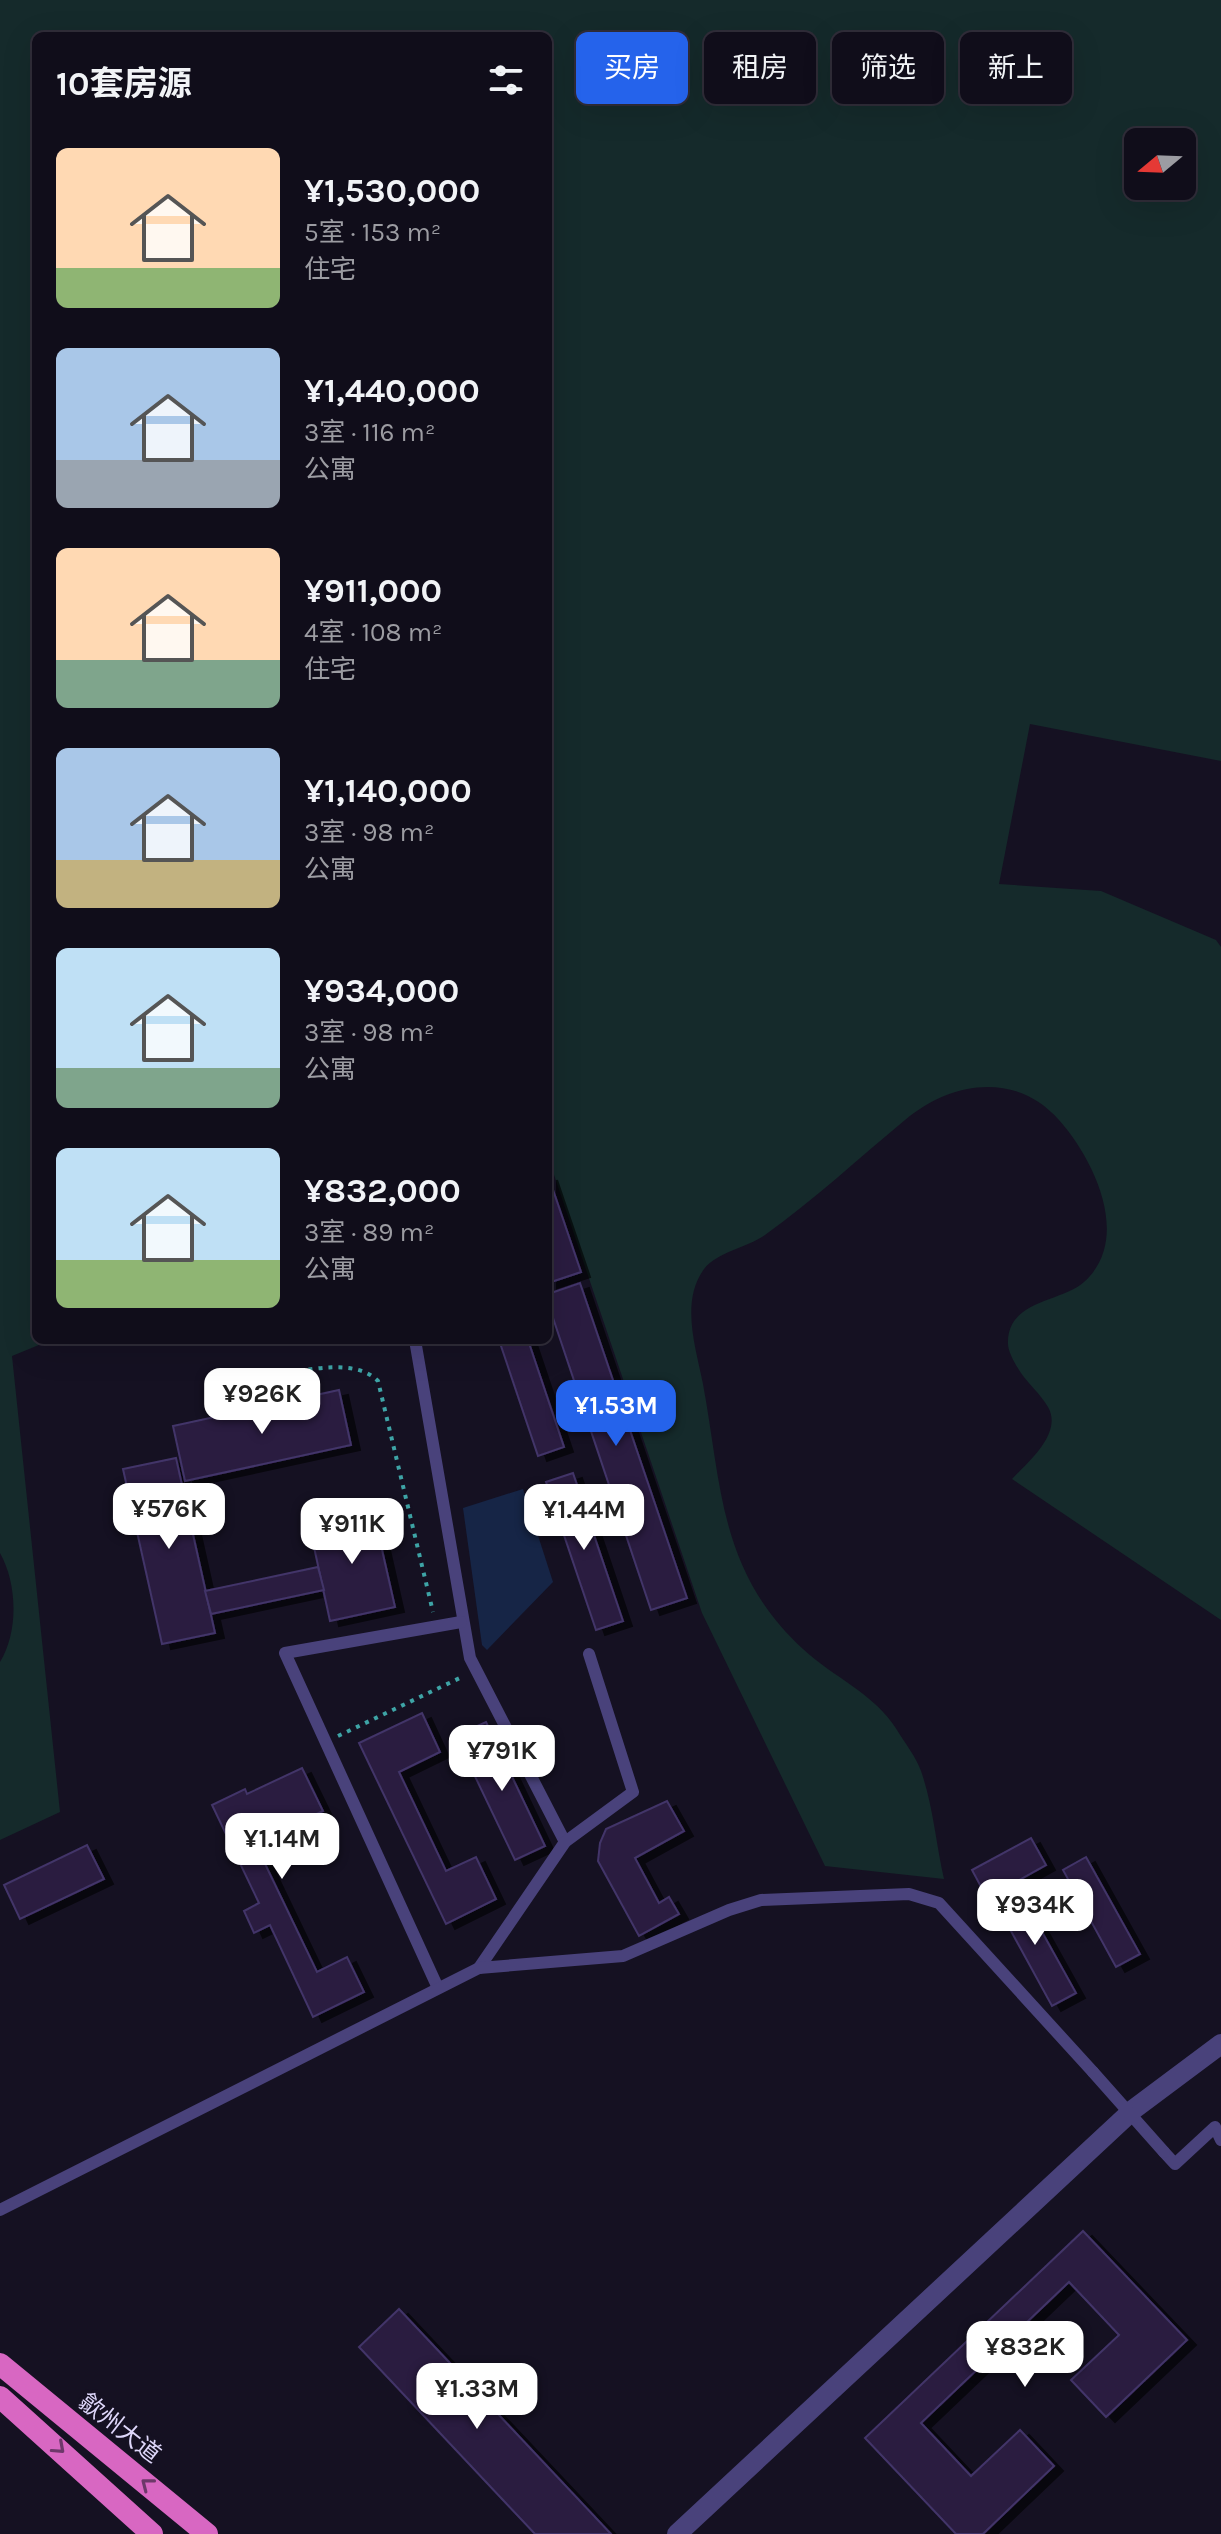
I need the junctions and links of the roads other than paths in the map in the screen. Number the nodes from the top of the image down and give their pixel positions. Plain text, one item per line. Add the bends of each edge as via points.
1 (416, 1344) edge
2 (461, 1622) junction
3 (589, 1654) dead end
4 (565, 1842) junction
5 (479, 1968) junction
6 (438, 1988) junction
7 (1221, 2044) edge
8 (1221, 2140) edge
9 (0, 2210) edge
10 (0, 2364) edge
11 (0, 2397) edge
12 (152, 2534) edge
13 (207, 2534) edge
14 (677, 2534) edge

1 - 2 lane
2 - 4 lane via 476,1670
2 - 6 lane via 285,1653
3 - 4 lane via 633,1792
4 - 5 lane
5 - 6 lane
5 - 8 lane, bridge via 623,1956 761,1900 919,1895 949,1910 1175,2164 1215,2127
6 - 9 lane
7 - 14 street via 1134,2109
13 -> 10 highway, 歙州大道
11 -> 12 highway

